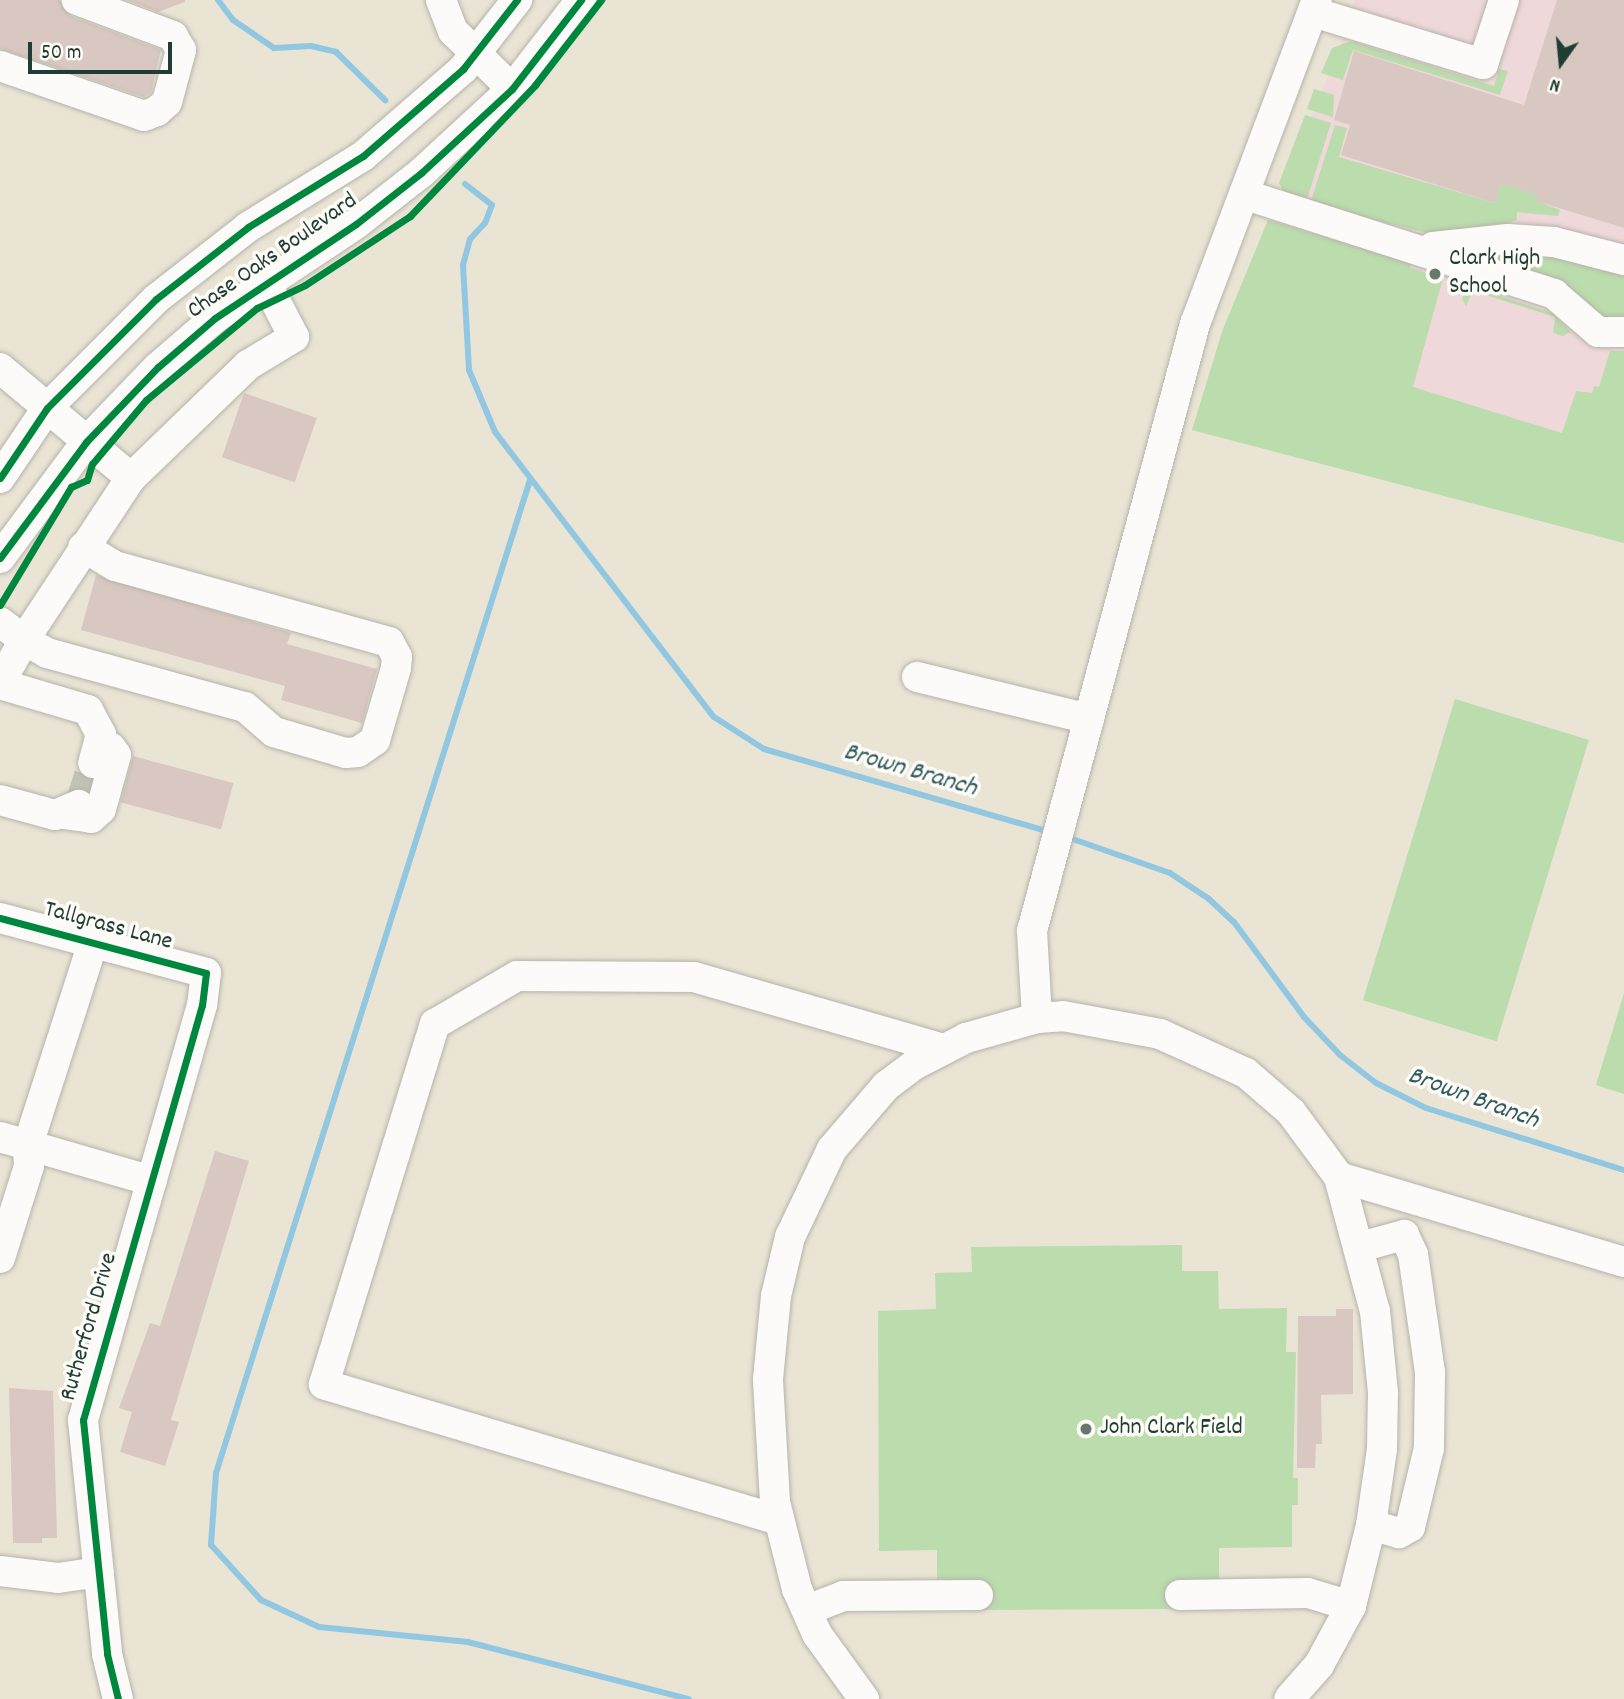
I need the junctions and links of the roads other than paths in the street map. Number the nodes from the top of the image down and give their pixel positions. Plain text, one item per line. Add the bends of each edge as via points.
1 (77, 0) edge
2 (441, 0) edge
3 (517, 0) edge
4 (581, 0) edge
5 (1504, 0) edge
6 (1315, 6) edge
7 (475, 54) junction
8 (0, 66) edge
9 (512, 89) junction
10 (1246, 195) junction
11 (1412, 247) junction
12 (1624, 260) edge
13 (266, 283) junction
14 (1624, 332) edge
15 (0, 368) edge
16 (47, 408) junction
17 (86, 442) junction
18 (0, 478) edge
19 (131, 478) junction
20 (83, 547) junction
21 (0, 558) edge
22 (0, 622) edge
23 (24, 640) junction
24 (917, 677) dead end
25 (0, 683) edge
26 (1089, 719) junction
27 (10, 803) edge
28 (0, 918) edge
29 (93, 943) junction
30 (206, 974) joint
31 (1037, 1017) junction
32 (943, 1049) junction
33 (14, 1141) edge
34 (1339, 1177) junction
35 (152, 1181) junction
36 (1407, 1197) junction
37 (1404, 1236) junction
38 (1360, 1247) junction
39 (0, 1258) edge
40 (1624, 1262) edge
41 (779, 1520) junction
42 (1371, 1525) junction
43 (0, 1571) edge
44 (99, 1572) junction
45 (978, 1595) dead end
46 (1181, 1595) dead end
47 (1351, 1606) junction
48 (807, 1610) junction
49 (118, 1699) edge
50 (864, 1699) edge
51 (1289, 1699) edge

1 - 8 street via 173,36 181,50 167,102 157,111 144,116
2 - 7 street via 453,31
3 - 7 street, Chase Oaks Boulevard
4 - 9 street, Chase Oaks Boulevard
5 - 6 street via 1483,64
6 - 10 street
7 - 9 street
7 - 16 street, Chase Oaks Boulevard via 363,156 248,227 183,276
9 - 13 street, Chase Oaks Boulevard via 367,216
10 - 11 street
10 - 26 street via 1195,324
11 - 12 street via 1531,241
11 - 14 street via 1554,294 1598,332
13 - 17 street, Chase Oaks Boulevard via 186,342
13 - 19 street via 294,337 248,365
15 - 16 street
16 - 17 street
16 - 18 street, Chase Oaks Boulevard
17 - 19 street
17 - 21 street, Chase Oaks Boulevard
19 - 20 street
20 - 23 street
20 - 23 street via 115,566 389,642 397,657 396,668 375,740 358,752 346,752 274,732 245,707 47,653
22 - 23 street
23 - 25 street
24 - 26 street
25 - 27 street via 88,710 100,726 96,754 111,748 116,755 101,809 91,818 72,809
26 - 31 street via 1032,931
28 - 29 street, Tallgrass Lane
29 - 30 street, Tallgrass Lane
29 - 33 street
30 - 35 street, Rutherford Drive via 202,1004
31 - 32 street
31 - 34 street via 1128,1026 1221,1059 1284,1105
32 - 41 street via 886,1086 843,1133 814,1181 790,1237 776,1296 768,1380 769,1439
32 - 41 street via 694,977 517,976 435,1024 324,1384
33 - 35 street
33 - 39 street via 29,1166
34 - 36 street
34 - 38 street
35 - 44 street, Rutherford Drive via 83,1420
36 - 37 street via 1402,1214
36 - 40 street
37 - 38 street
37 - 42 street via 1413,1254 1430,1371 1429,1448 1410,1527 1399,1534
38 - 42 street via 1375,1311 1383,1392 1382,1449
41 - 48 street
42 - 47 street
43 - 44 street via 58,1578
44 - 49 street, Rutherford Drive via 107,1654
45 - 48 street via 843,1596
46 - 47 street via 1308,1593
47 - 51 street via 1319,1665
48 - 50 street via 817,1634

